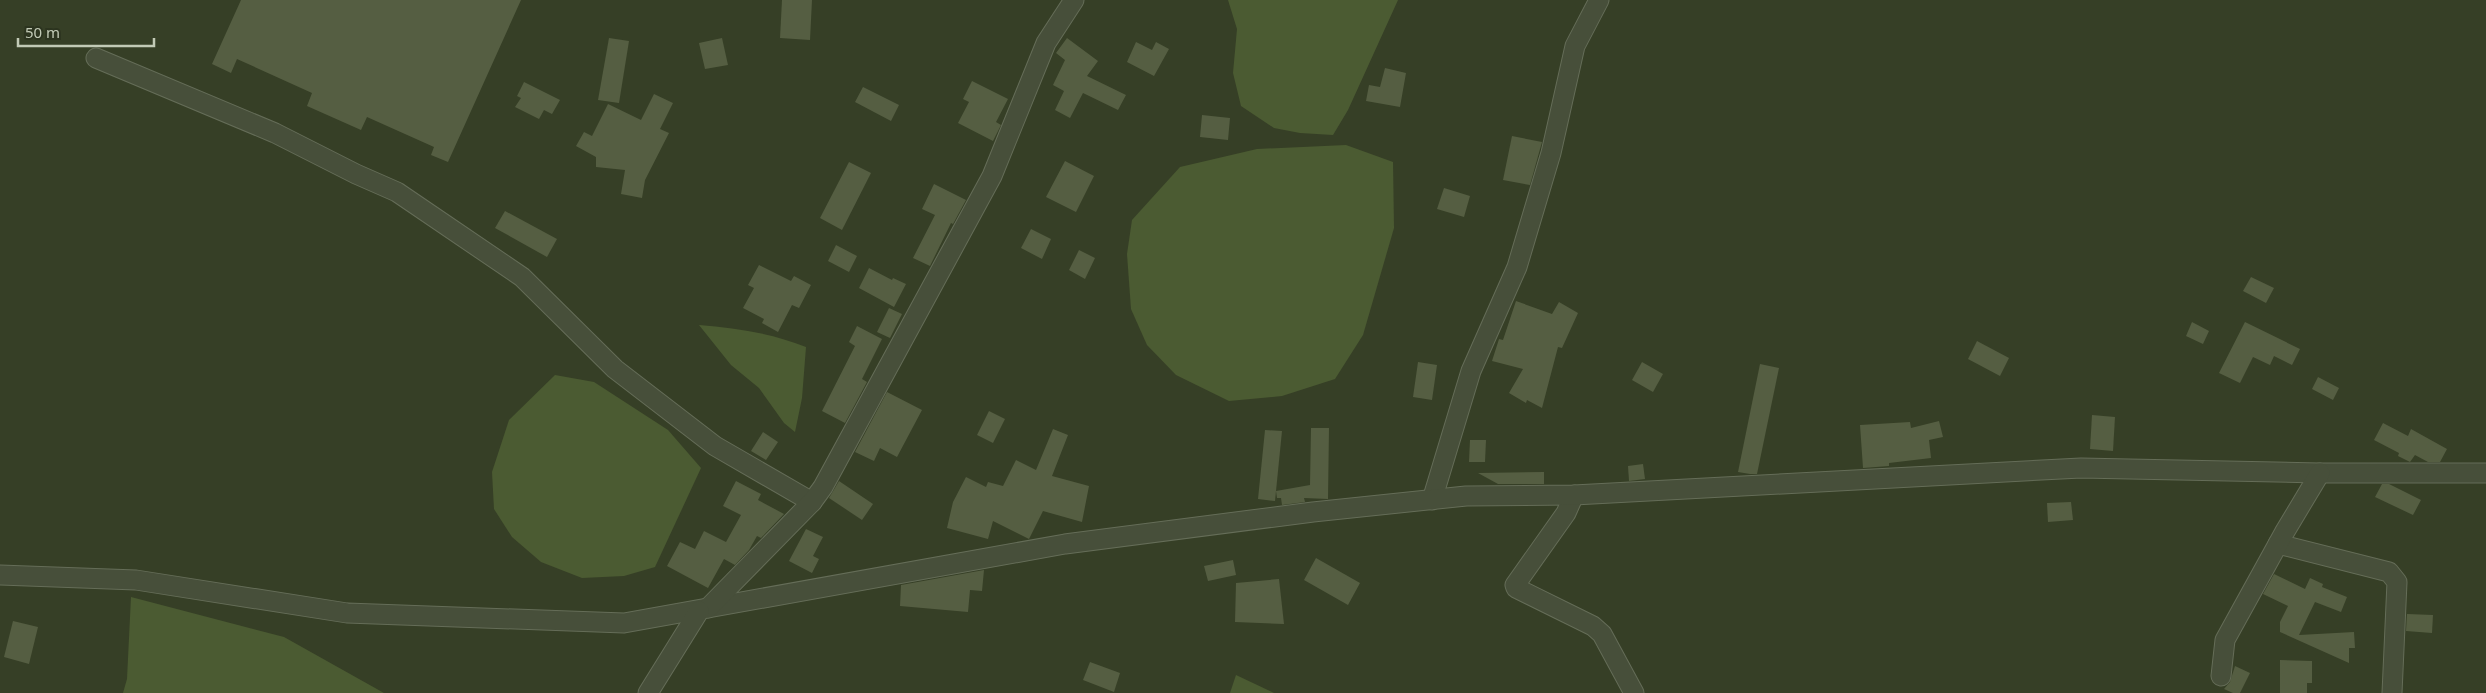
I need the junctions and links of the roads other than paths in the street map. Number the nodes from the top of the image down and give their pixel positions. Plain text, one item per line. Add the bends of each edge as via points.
1 (1074, 0) edge
2 (1599, 0) edge
3 (96, 58) dead end
4 (2486, 473) edge
5 (2320, 474) junction
6 (1574, 495) junction
7 (1432, 500) junction
8 (812, 502) junction
9 (2278, 544) junction
10 (0, 575) edge
11 (703, 610) junction
12 (2221, 676) dead end
13 (648, 693) edge
14 (1634, 693) edge
15 (2392, 693) edge

1 - 8 street via 1046,43 992,176
2 - 7 street via 1575,46 1551,153 1517,267 1471,371
3 - 8 street via 275,133 397,192 522,276 615,369 715,446
4 - 5 street
5 - 6 street via 2081,468
5 - 9 street
6 - 7 street via 1466,496
6 - 14 street via 1566,513 1515,585 1602,634
7 - 11 street via 1065,544
8 - 11 street
9 - 12 street via 2225,640
9 - 15 street via 2389,572 2397,582
10 - 11 street via 136,580 347,613 624,624
11 - 13 street

